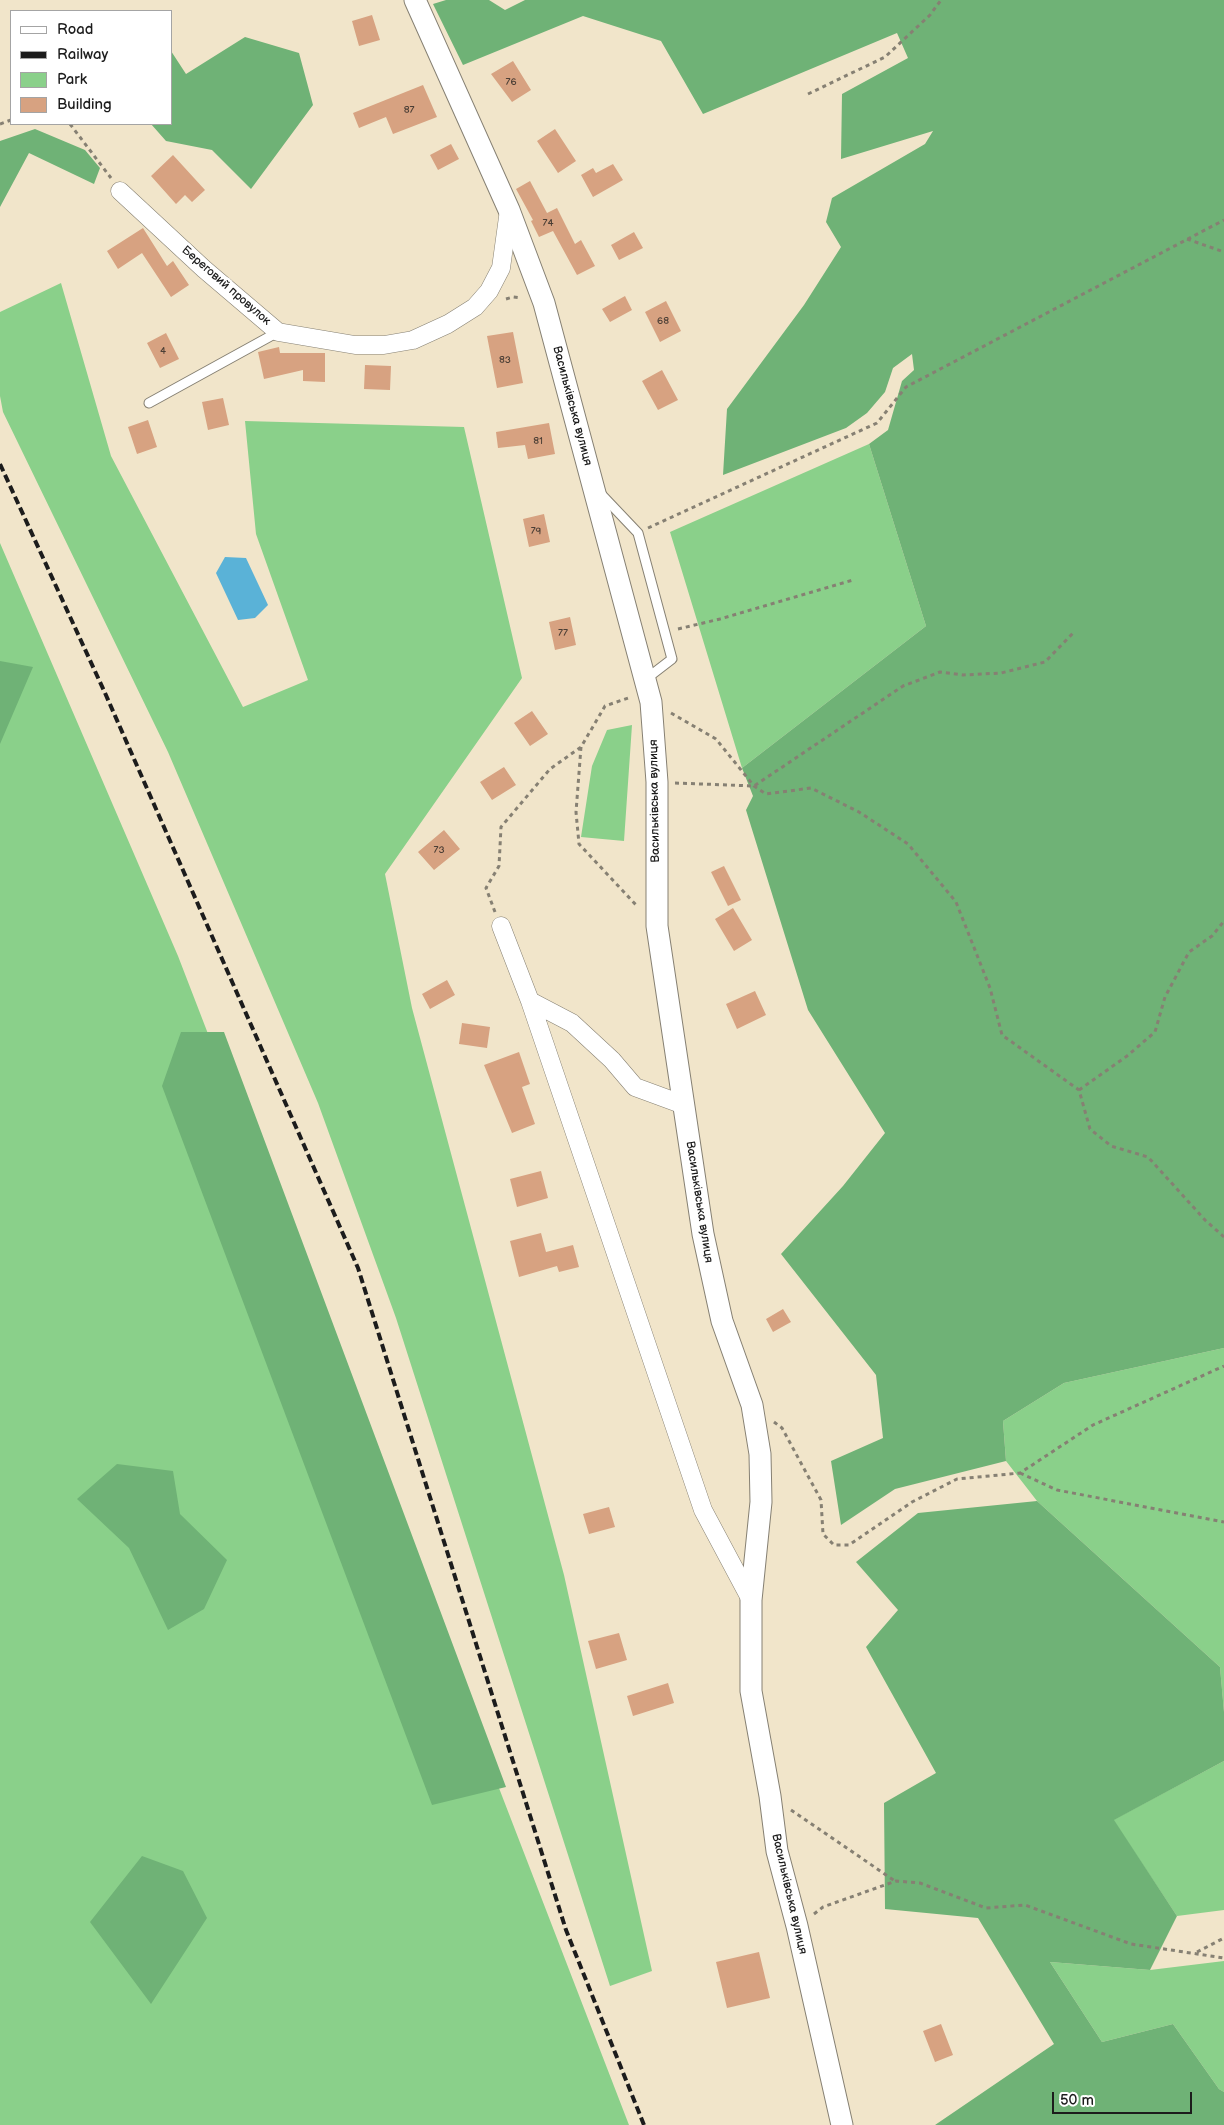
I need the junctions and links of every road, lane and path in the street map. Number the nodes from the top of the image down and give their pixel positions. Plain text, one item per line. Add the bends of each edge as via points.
1 (415, 0) edge
2 (941, 0) edge
3 (808, 94) dead end
4 (71, 125) edge
5 (120, 191) joint
6 (509, 210) junction
7 (1224, 220) edge
8 (1187, 240) junction
9 (1224, 252) edge
10 (544, 303) junction
11 (475, 307) junction
12 (278, 332) junction
13 (149, 402) dead end
14 (595, 487) junction
15 (638, 533) junction
16 (853, 580) dead end
17 (665, 632) junction
18 (1074, 632) dead end
19 (649, 691) junction
20 (581, 747) junction
21 (657, 782) junction
22 (754, 786) junction
23 (1224, 921) edge
24 (501, 926) joint
25 (657, 926) junction
26 (530, 1001) junction
27 (1079, 1090) junction
28 (684, 1105) junction
29 (1224, 1237) edge
30 (1224, 1366) edge
31 (752, 1405) junction
32 (1020, 1473) junction
33 (1224, 1522) edge
34 (751, 1600) junction
35 (770, 1796) junction
36 (896, 1881) junction
37 (797, 1926) junction
38 (1224, 1938) edge
39 (1196, 1953) junction
40 (1224, 1958) edge
41 (842, 2125) edge

1 - 6 street, Васильківська вулиця
2 - 3 path via 930,15 885,57
4 - 5 path
5 - 12 street, Береговий провулок via 204,270
6 - 10 street, Васильківська вулиця
6 - 11 street, Береговий провулок via 500,268 489,291
7 - 8 path
8 - 9 path
8 - 15 path via 906,387 877,423
10 - 11 path via 513,297
10 - 14 street, Васильківська вулиця
11 - 12 street, Береговий провулок via 413,340 384,345 355,345
12 - 13 lane
14 - 15 lane
14 - 19 street, Васильківська вулиця
15 - 17 lane
16 - 17 path
17 - 19 lane via 672,659
18 - 22 path via 1045,662 1001,672 963,675 940,672 903,686
19 - 20 path via 605,706
19 - 21 street, Васильківська вулиця
19 - 22 path via 716,739
20 - 24 path via 550,769 501,827 499,866 486,888
20 - 25 path via 576,812 579,844
21 - 22 path
21 - 25 street, Васильківська вулиця
22 - 27 path via 766,794 811,788 859,812 908,844 956,902 990,988 1002,1035
23 - 27 path via 1212,936 1188,952 1165,997 1155,1032
24 - 26 street, Васильківська вулиця
25 - 28 street, Васильківська вулиця
26 - 28 street via 572,1023 612,1060 635,1087
26 - 34 street, Васильківська вулиця via 703,1510
27 - 29 path via 1090,1129 1111,1146 1148,1157
28 - 31 street, Васильківська вулиця via 703,1234 722,1321
30 - 32 path via 1093,1425
31 - 32 path via 782,1428 821,1500 823,1534 834,1545 849,1545 912,1502 957,1479
31 - 34 street, Васильківська вулиця via 760,1454 761,1502
32 - 33 path via 1057,1490
34 - 35 street, Васильківська вулиця via 751,1691
35 - 36 path
35 - 37 street, Васильківська вулиця via 777,1851
36 - 37 path via 823,1907
36 - 39 path via 920,1883 986,1908 1025,1905 1131,1944
37 - 41 street, Васильківська вулиця
38 - 39 path
39 - 40 path

